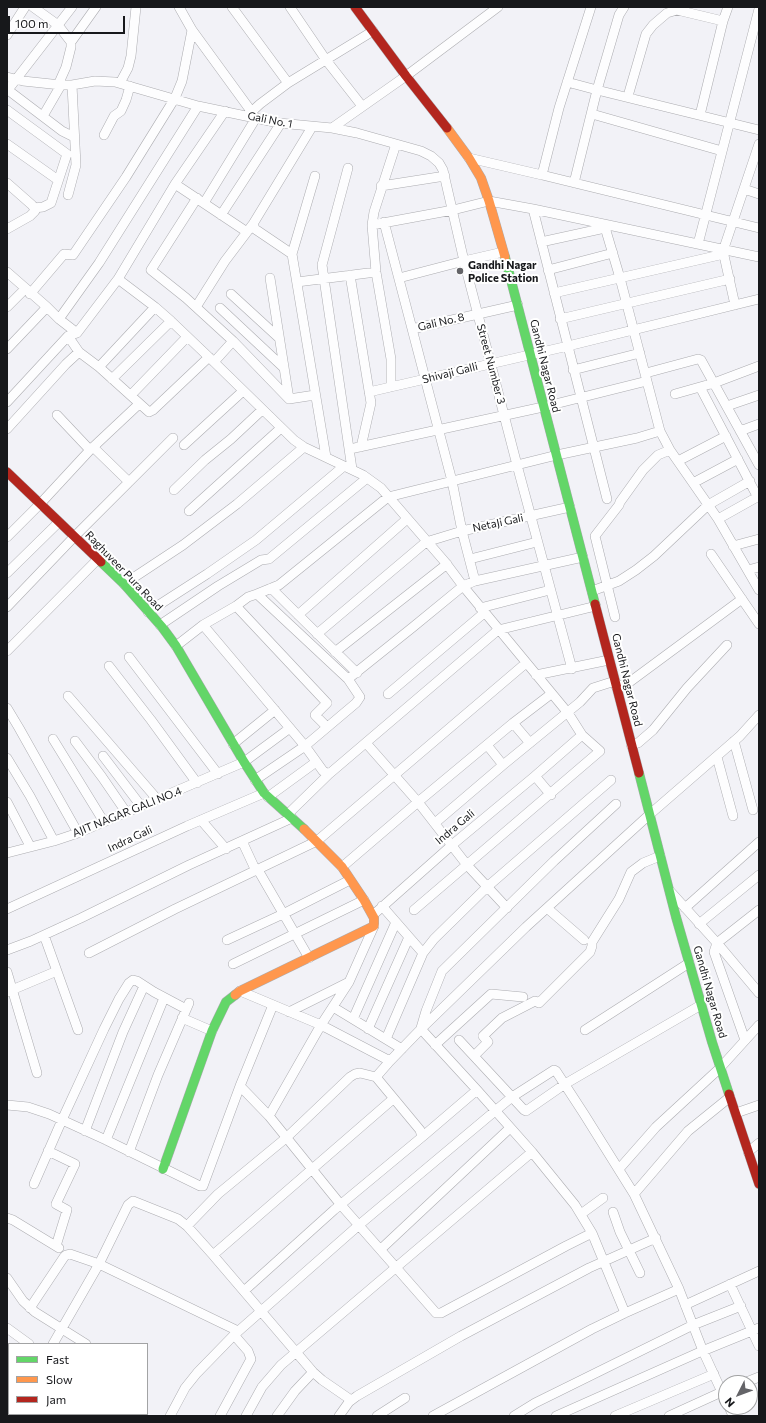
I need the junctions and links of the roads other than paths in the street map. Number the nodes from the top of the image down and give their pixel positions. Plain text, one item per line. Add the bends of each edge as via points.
1 (25, 7) edge
2 (72, 7) edge
3 (96, 7) edge
4 (136, 7) edge
5 (179, 7) edge
6 (232, 7) edge
7 (290, 7) edge
8 (355, 7) edge
9 (482, 7) edge
10 (498, 7) edge
11 (591, 7) edge
12 (624, 7) edge
13 (728, 7) edge
14 (36, 8) edge
15 (759, 9) edge
16 (488, 15) junction
17 (723, 21) junction
18 (58, 25) junction
19 (192, 30) junction
20 (373, 31) junction
21 (7, 35) edge
22 (71, 42) junction
23 (326, 60) junction
24 (11, 78) edge
25 (410, 81) junction
26 (567, 82) junction
27 (120, 83) junction
28 (288, 83) junction
29 (60, 85) junction
30 (72, 85) junction
31 (130, 86) junction
32 (597, 90) junction
33 (7, 91) edge
34 (628, 96) junction
35 (176, 98) junction
36 (198, 106) junction
37 (362, 106) junction
38 (7, 110) edge
39 (225, 111) junction
40 (592, 114) junction
41 (251, 115) junction
42 (700, 115) junction
43 (43, 116) junction
44 (730, 122) junction
45 (281, 123) junction
46 (312, 127) junction
47 (332, 128) junction
48 (759, 130) edge
49 (104, 135) dead end
50 (74, 136) junction
51 (7, 144) edge
52 (396, 144) junction
53 (759, 144) edge
54 (722, 151) junction
55 (469, 158) junction
56 (439, 163) joint
57 (348, 168) dead end
58 (542, 175) junction
59 (316, 176) dead end
60 (445, 176) junction
61 (58, 180) junction
62 (7, 183) edge
63 (175, 184) junction
64 (574, 184) junction
65 (381, 186) junction
66 (744, 189) junction
67 (68, 194) dead end
68 (759, 194) edge
69 (200, 201) junction
70 (489, 201) junction
71 (34, 208) junction
72 (533, 209) junction
73 (453, 210) junction
74 (221, 215) junction
75 (706, 216) junction
76 (384, 222) junction
77 (733, 222) junction
78 (253, 224) junction
79 (372, 225) junction
80 (605, 226) junction
81 (759, 228) edge
82 (7, 229) edge
83 (247, 232) junction
84 (541, 242) junction
85 (698, 244) junction
86 (503, 252) junction
87 (612, 253) junction
88 (724, 253) junction
89 (292, 254) junction
90 (759, 258) edge
91 (464, 261) junction
92 (548, 270) junction
93 (7, 272) edge
94 (376, 272) junction
95 (350, 275) junction
96 (270, 278) dead end
97 (324, 278) junction
98 (399, 278) junction
99 (620, 278) junction
100 (118, 279) junction
101 (730, 279) junction
102 (297, 282) junction
103 (28, 291) junction
104 (554, 293) junction
105 (231, 294) dead end
106 (759, 299) edge
107 (627, 304) junction
108 (518, 305) junction
109 (736, 305) junction
110 (7, 307) edge
111 (155, 307) junction
112 (196, 307) junction
113 (47, 308) junction
114 (220, 308) dead end
115 (478, 313) junction
116 (59, 319) junction
117 (560, 319) junction
118 (171, 321) junction
119 (412, 328) junction
120 (633, 330) junction
121 (72, 335) junction
122 (187, 337) junction
123 (279, 338) junction
124 (233, 342) junction
125 (568, 346) junction
126 (7, 350) edge
127 (79, 352) junction
128 (640, 353) junction
129 (530, 354) junction
130 (211, 359) junction
131 (491, 363) junction
132 (283, 366) junction
133 (759, 366) edge
134 (99, 367) junction
135 (573, 370) junction
136 (646, 377) junction
137 (112, 379) junction
138 (425, 379) junction
139 (714, 383) junction
140 (391, 387) junction
141 (700, 387) junction
142 (243, 391) junction
143 (369, 392) junction
144 (675, 394) dead end
145 (315, 395) junction
146 (759, 395) edge
147 (131, 396) junction
148 (580, 398) junction
149 (289, 399) junction
150 (7, 402) edge
151 (140, 404) junction
152 (727, 406) junction
153 (543, 407) junction
154 (262, 410) junction
155 (57, 415) dead end
156 (505, 416) junction
157 (759, 424) edge
158 (281, 428) junction
159 (7, 429) edge
160 (439, 430) junction
161 (660, 431) junction
162 (740, 431) junction
163 (726, 436) junction
164 (173, 438) dead end
165 (184, 445) dead end
166 (304, 447) junction
167 (361, 447) junction
168 (593, 448) junction
169 (91, 449) junction
170 (350, 449) junction
171 (670, 450) junction
172 (756, 452) edge
173 (557, 455) junction
174 (326, 457) junction
175 (738, 459) junction
176 (678, 461) junction
177 (517, 465) junction
178 (759, 465) edge
179 (348, 467) junction
180 (7, 472) edge
181 (367, 478) junction
182 (452, 481) junction
183 (750, 481) junction
184 (129, 482) junction
185 (693, 483) junction
186 (174, 490) dead end
187 (758, 496) edge
188 (388, 497) junction
189 (607, 499) dead end
190 (40, 504) junction
191 (708, 505) junction
192 (570, 506) junction
193 (189, 511) dead end
194 (531, 516) junction
195 (407, 519) junction
196 (718, 519) junction
197 (59, 522) junction
198 (462, 531) junction
199 (74, 537) junction
200 (7, 538) edge
201 (759, 539) edge
202 (426, 542) junction
203 (537, 542) junction
204 (733, 546) junction
205 (710, 554) dead end
206 (583, 557) junction
207 (98, 559) junction
208 (470, 559) junction
209 (447, 564) junction
210 (544, 566) junction
211 (759, 568) edge
212 (748, 570) junction
213 (7, 573) edge
214 (475, 582) junction
215 (124, 584) junction
216 (607, 585) junction
217 (463, 586) junction
218 (271, 588) junction
219 (550, 590) junction
220 (759, 590) edge
221 (592, 592) junction
222 (257, 594) junction
223 (742, 599) junction
224 (236, 606) junction
225 (596, 606) junction
226 (7, 607) edge
227 (482, 610) junction
228 (148, 612) junction
229 (298, 615) junction
230 (557, 615) junction
231 (615, 617) dead end
232 (759, 624) edge
233 (160, 625) junction
234 (203, 625) junction
235 (498, 630) junction
236 (317, 634) junction
237 (727, 645) dead end
238 (176, 646) junction
239 (7, 651) edge
240 (335, 652) junction
241 (129, 657) dead end
242 (609, 660) junction
243 (526, 663) junction
244 (109, 666) dead end
245 (572, 669) junction
246 (356, 673) junction
247 (536, 675) junction
248 (348, 680) junction
249 (616, 684) junction
250 (388, 694) dead end
251 (551, 694) junction
252 (68, 696) dead end
253 (7, 708) edge
254 (275, 710) junction
255 (568, 712) junction
256 (759, 715) edge
257 (513, 723) junction
258 (290, 728) junction
259 (327, 728) junction
260 (582, 735) junction
261 (53, 739) dead end
262 (74, 741) dead end
263 (734, 741) junction
264 (366, 743) junction
265 (530, 743) junction
266 (233, 744) junction
267 (487, 745) junction
268 (631, 745) junction
269 (305, 746) junction
270 (103, 756) dead end
271 (717, 757) junction
272 (7, 758) edge
273 (244, 762) junction
274 (316, 762) junction
275 (503, 765) junction
276 (218, 774) junction
277 (329, 774) junction
278 (395, 775) junction
279 (535, 776) junction
280 (255, 780) junction
281 (611, 780) dead end
282 (197, 783) junction
283 (266, 795) junction
284 (551, 795) junction
285 (157, 799) junction
286 (7, 802) edge
287 (418, 802) junction
288 (616, 804) dead end
289 (141, 806) junction
290 (753, 810) dead end
291 (126, 812) junction
292 (649, 815) junction
293 (290, 816) junction
294 (733, 816) dead end
295 (201, 820) junction
296 (104, 822) junction
297 (435, 823) junction
298 (78, 833) junction
299 (54, 841) junction
300 (242, 841) junction
301 (317, 841) junction
302 (759, 842) edge
303 (452, 845) junction
304 (30, 846) junction
305 (226, 849) junction
306 (7, 852) edge
307 (660, 856) junction
308 (467, 865) junction
309 (342, 867) junction
310 (257, 871) junction
311 (759, 875) edge
312 (350, 880) junction
313 (487, 887) junction
314 (669, 890) junction
315 (364, 900) junction
316 (382, 906) junction
317 (507, 908) junction
318 (547, 908) junction
319 (685, 908) junction
320 (7, 909) edge
321 (414, 910) dead end
322 (759, 910) edge
323 (283, 914) junction
324 (374, 919) junction
325 (396, 922) junction
326 (699, 924) junction
327 (294, 934) junction
328 (44, 935) junction
329 (409, 936) junction
330 (227, 940) dead end
331 (584, 940) dead end
332 (717, 943) junction
333 (7, 950) edge
334 (89, 953) dead end
335 (423, 953) junction
336 (309, 958) junction
337 (689, 963) junction
338 (233, 964) dead end
339 (57, 971) junction
340 (7, 972) edge
341 (349, 982) junction
342 (144, 986) junction
343 (240, 990) junction
344 (10, 992) edge
345 (759, 993) edge
346 (523, 997) dead end
347 (164, 998) junction
348 (273, 1005) junction
349 (701, 1005) junction
350 (333, 1007) junction
351 (289, 1012) junction
352 (182, 1018) junction
353 (353, 1020) junction
354 (759, 1024) edge
355 (321, 1025) junction
356 (368, 1029) junction
357 (421, 1029) junction
358 (78, 1030) dead end
359 (585, 1030) dead end
360 (212, 1031) junction
361 (386, 1039) junction
362 (459, 1040) dead end
363 (746, 1040) junction
364 (435, 1045) junction
365 (402, 1049) junction
366 (474, 1056) junction
367 (390, 1061) junction
368 (720, 1068) junction
369 (37, 1073) dead end
370 (376, 1077) junction
371 (565, 1084) junction
372 (240, 1086) junction
373 (477, 1090) junction
374 (512, 1097) junction
375 (730, 1097) junction
376 (393, 1099) junction
377 (759, 1105) edge
378 (7, 1106) edge
379 (495, 1111) junction
380 (736, 1113) junction
381 (269, 1116) junction
382 (62, 1120) junction
383 (510, 1128) junction
384 (85, 1131) junction
385 (422, 1137) junction
386 (286, 1138) junction
387 (106, 1140) junction
388 (759, 1143) edge
389 (48, 1151) junction
390 (129, 1152) junction
391 (532, 1152) junction
392 (748, 1152) junction
393 (312, 1168) junction
394 (163, 1169) junction
395 (619, 1169) junction
396 (34, 1184) dead end
397 (759, 1184) edge
398 (200, 1186) junction
399 (218, 1194) junction
400 (634, 1194) junction
401 (603, 1198) dead end
402 (341, 1204) junction
403 (613, 1212) dead end
404 (581, 1214) junction
405 (7, 1218) edge
406 (359, 1225) junction
407 (187, 1226) junction
408 (592, 1233) junction
409 (656, 1238) junction
410 (56, 1246) junction
411 (381, 1249) junction
412 (629, 1250) junction
413 (68, 1254) junction
414 (213, 1255) junction
415 (604, 1261) junction
416 (99, 1264) junction
417 (396, 1267) junction
418 (759, 1271) edge
419 (640, 1273) dead end
420 (7, 1278) edge
421 (730, 1284) junction
422 (679, 1289) junction
423 (244, 1291) junction
424 (685, 1305) junction
425 (742, 1306) junction
426 (30, 1308) junction
427 (261, 1312) junction
428 (625, 1312) junction
429 (693, 1325) junction
430 (7, 1328) edge
431 (62, 1329) junction
432 (756, 1329) edge
433 (236, 1333) junction
434 (28, 1343) edge
435 (54, 1343) edge
436 (84, 1343) edge
437 (759, 1346) edge
438 (704, 1351) junction
439 (295, 1352) junction
440 (313, 1372) junction
441 (714, 1374) junction
442 (718, 1381) edge
443 (718, 1394) edge
444 (405, 1398) dead end
445 (351, 1400) junction
446 (170, 1416) edge
447 (220, 1416) edge
448 (246, 1416) edge
449 (277, 1416) edge
450 (339, 1416) edge
451 (377, 1416) edge
452 (433, 1416) edge
453 (514, 1416) edge
454 (556, 1416) edge
455 (615, 1416) edge
456 (668, 1416) edge

1 - 21 street
2 - 18 street
3 - 22 street
4 - 27 street via 131,56
5 - 19 street
6 - 28 street
7 - 23 street
8 - 20 street, Gandhi Nagar Road
9 - 16 street
10 - 16 street
11 - 26 street
12 - 32 street via 619,15
13 - 17 street
14 - 18 street
15 - 44 street
16 - 25 street
17 - 34 street via 677,10 667,12 646,34
17 - 42 street
18 - 22 street
18 - 24 street
19 - 35 street via 182,82
19 - 41 street
20 - 23 street
20 - 25 street, Gandhi Nagar Road
22 - 29 street
23 - 28 street
23 - 37 street
24 - 29 street, Gali No. 1
24 - 33 street
25 - 37 street
25 - 55 street, Gandhi Nagar Road
26 - 32 street
26 - 58 street
27 - 30 street, Gali No. 1 via 104,80
27 - 31 street, Gali No. 1
28 - 41 street
29 - 30 street, Gali No. 1
29 - 43 street
30 - 50 street
31 - 35 street, Gali No. 1
31 - 49 street via 121,111 114,116
32 - 34 street
32 - 40 street
33 - 43 street
34 - 42 street
35 - 36 street, Gali No. 1
35 - 103 street via 72,255 64,254
36 - 39 street, Gali No. 1
36 - 116 street via 99,263
37 - 47 street
38 - 61 street via 67,154
39 - 41 street, Gali No. 1
39 - 63 street
40 - 54 street
40 - 64 street
41 - 45 street, Gali No. 1
41 - 69 street
42 - 44 street
43 - 50 street via 62,131
44 - 48 street
44 - 54 street
45 - 46 street, Gali No. 1
45 - 74 street
46 - 47 street, Gali No. 1
46 - 78 street
47 - 52 street, Gali No. 1
50 - 67 street via 76,165
51 - 61 street
52 - 56 street, Gali No. 1 via 421,151
52 - 65 street
53 - 66 street
54 - 75 street
55 - 58 street
55 - 70 street, Gandhi Nagar Road via 481,178
56 - 60 street, Street Number 3
57 - 97 street via 322,265
58 - 64 street
59 - 89 street
60 - 65 street
60 - 73 street, Street Number 3
61 - 71 street via 51,203
62 - 71 street
63 - 69 street
63 - 100 street
64 - 75 street
65 - 79 street
66 - 68 street
66 - 77 street
69 - 74 street
69 - 112 street via 151,270
70 - 72 street
70 - 73 street
70 - 86 street, Gandhi Nagar Road
71 - 82 street via 30,216
72 - 80 street
72 - 84 street
73 - 76 street
73 - 91 street, Street Number 3
74 - 83 street
75 - 77 street
75 - 85 street
76 - 79 street
76 - 98 street
77 - 81 street
77 - 88 street
78 - 83 street
78 - 89 street via 255,229
79 - 94 street
80 - 84 street
80 - 85 street
80 - 87 street
83 - 112 street
84 - 92 street
85 - 88 street
86 - 91 street
86 - 108 street, Gandhi Nagar Road
87 - 92 street
87 - 99 street
88 - 90 street
88 - 99 street
88 - 101 street
89 - 102 street
91 - 98 street
91 - 115 street, Street Number 3
92 - 104 street
93 - 103 street
94 - 95 street
94 - 140 street via 391,359
95 - 97 street
95 - 143 street
96 - 123 street
97 - 102 street
97 - 170 street
98 - 119 street
99 - 104 street
99 - 107 street
100 - 111 street
100 - 121 street
101 - 107 street
101 - 109 street
102 - 145 street
103 - 110 street
103 - 113 street
104 - 117 street
105 - 123 street
106 - 109 street, Shivaji Galli
107 - 117 street
107 - 120 street
108 - 115 street, Gali No. 8
108 - 129 street, Gandhi Nagar Road
109 - 120 street, Shivaji Galli
111 - 118 street
111 - 134 street
112 - 124 street
113 - 116 street
113 - 126 street
114 - 132 street
115 - 119 street, Gali No. 8
115 - 131 street, Street Number 3
116 - 121 street
117 - 125 street
118 - 122 street
118 - 137 street
119 - 138 street
120 - 125 street, Shivaji Galli
120 - 128 street
121 - 127 street
121 - 150 street
122 - 130 street
122 - 147 street
123 - 132 street
124 - 130 street
124 - 149 street
125 - 129 street, Shivaji Galli
125 - 135 street
127 - 134 street
127 - 159 street
128 - 135 street
128 - 136 street
129 - 131 street, Shivaji Galli
129 - 153 street, Gandhi Nagar Road
130 - 142 street
130 - 151 street via 151,412
131 - 138 street, Shivaji Galli
131 - 156 street, Street Number 3
132 - 149 street
133 - 139 street
134 - 137 street
135 - 148 street
136 - 139 street via 700,359
136 - 148 street
136 - 161 street
137 - 147 street
138 - 140 street, Shivaji Galli
138 - 160 street
139 - 141 street
139 - 152 street
140 - 143 street, Shivaji Galli
141 - 144 street
141 - 163 street
142 - 154 street
142 - 165 street
143 - 167 street via 372,403
145 - 149 street
145 - 174 street
146 - 152 street
147 - 151 street
148 - 153 street
148 - 168 street
151 - 169 street
152 - 162 street
153 - 156 street
153 - 173 street, Gandhi Nagar Road
154 - 158 street
154 - 186 street
155 - 169 street
156 - 160 street
156 - 177 street, Street Number 3
157 - 162 street
158 - 166 street
158 - 193 street
160 - 167 street
160 - 182 street
161 - 168 street
161 - 171 street
162 - 172 street
163 - 175 street
163 - 176 street
164 - 184 street
166 - 174 street
166 - 215 street via 184,545
167 - 170 street
168 - 173 street
168 - 189 street
169 - 184 street
169 - 190 street
170 - 179 street
171 - 176 street
171 - 216 street via 658,455 643,470 595,536
172 - 178 street
173 - 177 street
173 - 192 street, Gandhi Nagar Road
174 - 179 street
175 - 183 street
175 - 185 street
176 - 185 street
177 - 182 street
177 - 194 street, Street Number 3
179 - 181 street
179 - 228 street via 256,540
180 - 190 street, Raghuveer Pura Road
181 - 188 street
181 - 233 street via 269,559 261,560 218,586
182 - 188 street
182 - 198 street
183 - 187 street
183 - 191 street
184 - 199 street
185 - 191 street
187 - 196 street
188 - 195 street
188 - 218 street via 279,586
190 - 197 street, Raghuveer Pura Road
190 - 200 street
191 - 196 street
191 - 216 street via 646,563 628,576
192 - 194 street, NetaJi Gali
192 - 206 street, Gandhi Nagar Road
194 - 198 street, NetaJi Gali
194 - 203 street, Street Number 3
195 - 202 street
195 - 229 street
196 - 204 street
197 - 199 street, Raghuveer Pura Road
197 - 213 street
198 - 202 street, NetaJi Gali
198 - 208 street
199 - 207 street, Raghuveer Pura Road
199 - 226 street
201 - 204 street
202 - 209 street
202 - 236 street
203 - 208 street
203 - 210 street, Street Number 3
204 - 212 street
205 - 223 street
206 - 210 street
206 - 221 street, Gandhi Nagar Road
207 - 215 street, Raghuveer Pura Road
207 - 239 street
208 - 214 street
209 - 217 street
209 - 240 street
210 - 214 street
210 - 219 street, Street Number 3
211 - 212 street
212 - 220 street
214 - 217 street
215 - 228 street, Raghuveer Pura Road
216 - 221 street
216 - 231 street
217 - 227 street
217 - 246 street
218 - 222 street
218 - 229 street
219 - 227 street
219 - 230 street, Street Number 3
221 - 225 street, Gandhi Nagar Road
222 - 224 street
222 - 248 street
223 - 232 street
223 - 249 street via 627,684
224 - 234 street
224 - 259 street via 327,703 316,715
225 - 230 street
225 - 242 street, Gandhi Nagar Road
227 - 235 street
227 - 250 street
228 - 233 street, Raghuveer Pura Road
229 - 236 street
230 - 235 street
230 - 245 street, Street Number 3
233 - 238 street, Raghuveer Pura Road
234 - 238 street
234 - 254 street
235 - 243 street
235 - 264 street
236 - 240 street
237 - 268 street via 653,730 638,743
238 - 266 street, Raghuveer Pura Road
240 - 246 street
241 - 276 street
242 - 245 street
242 - 249 street, Gandhi Nagar Road
243 - 247 street
243 - 278 street
244 - 282 street
245 - 247 street
246 - 248 street
247 - 251 street
248 - 259 street via 360,697
249 - 255 street via 593,688
249 - 268 street, Gandhi Nagar Road
251 - 255 street
251 - 257 street
252 - 285 street
253 - 298 street
254 - 258 street
254 - 266 street
255 - 260 street
255 - 265 street
256 - 263 street
257 - 265 street
257 - 267 street
258 - 269 street
258 - 273 street, AJIT NAGAR GALI NO.4
259 - 269 street
260 - 279 street, Indra Gali
260 - 284 street via 600,752
261 - 296 street
262 - 291 street
263 - 271 street
263 - 290 street
264 - 277 street
264 - 278 street
265 - 275 street
266 - 273 street, Raghuveer Pura Road
267 - 275 street
267 - 287 street
268 - 292 street, Gandhi Nagar Road
269 - 274 street
269 - 280 street
270 - 289 street
271 - 292 street
271 - 294 street
272 - 299 street
273 - 276 street, AJIT NAGAR GALI NO.4
273 - 280 street
274 - 277 street
274 - 283 street, Indra Gali
275 - 297 street
276 - 282 street, AJIT NAGAR GALI NO.4
277 - 293 street
278 - 287 street
278 - 301 street
279 - 284 street
279 - 303 street, Indra Gali
280 - 283 street
281 - 313 street
282 - 285 street, AJIT NAGAR GALI NO.4
283 - 293 street
283 - 295 street, Indra Gali
284 - 308 street
285 - 289 street, AJIT NAGAR GALI NO.4
286 - 304 street
287 - 297 street
287 - 309 street
288 - 317 street
289 - 291 street, AJIT NAGAR GALI NO.4
291 - 296 street, AJIT NAGAR GALI NO.4
292 - 307 street, Gandhi Nagar Road
292 - 318 street
293 - 300 street
293 - 301 street
295 - 305 street
295 - 320 street, Indra Gali
296 - 298 street, AJIT NAGAR GALI NO.4
297 - 303 street
298 - 299 street, AJIT NAGAR GALI NO.4
299 - 304 street, AJIT NAGAR GALI NO.4
300 - 305 street
300 - 310 street
301 - 309 street
301 - 310 street
302 - 319 street
303 - 308 street
303 - 316 street, Indra Gali
304 - 306 street, AJIT NAGAR GALI NO.4
305 - 328 street
307 - 314 street, Gandhi Nagar Road
307 - 366 street via 643,863 631,872 619,899 592,942 590,952 540,1003 535,1001 502,1018 483,1036 488,1042
308 - 313 street
308 - 321 street
309 - 312 street
310 - 323 street
310 - 334 street
311 - 326 street
312 - 315 street
312 - 323 street
313 - 317 street
313 - 335 street
314 - 319 street
314 - 337 street, Gandhi Nagar Road
315 - 324 street
315 - 327 street
316 - 324 street, Indra Gali
316 - 325 street
317 - 357 street via 442,971
318 - 331 street
318 - 357 street
319 - 326 street
322 - 332 street
323 - 327 street
323 - 330 street
324 - 336 street
324 - 341 street
325 - 329 street
325 - 353 street
326 - 332 street
327 - 336 street
327 - 338 street
328 - 333 street
328 - 339 street
329 - 335 street
329 - 356 street
332 - 345 street
332 - 363 street via 714,952
335 - 361 street
336 - 343 street
337 - 349 street, Gandhi Nagar Road
337 - 359 street
339 - 344 street
339 - 358 street
340 - 344 street
341 - 350 street
341 - 351 street
342 - 347 street
342 - 382 street via 133,980 119,999
342 - 384 street via 123,1032
343 - 348 street
343 - 360 street via 222,1007
344 - 369 street
346 - 364 street via 491,994
347 - 352 street via 187,1006
347 - 387 street
348 - 351 street
348 - 372 street
349 - 368 street, Gandhi Nagar Road
349 - 371 street
350 - 353 street
350 - 355 street
351 - 355 street
352 - 360 street
352 - 390 street
353 - 356 street
354 - 363 street
355 - 367 street
355 - 381 street
356 - 361 street
357 - 364 street
357 - 365 street
360 - 394 street
361 - 365 street
362 - 366 street
363 - 368 street
364 - 373 street
365 - 367 street
366 - 374 street
367 - 370 street
368 - 375 street, Gandhi Nagar Road
368 - 395 street via 656,1127
370 - 376 street
370 - 386 street via 360,1073 350,1077
371 - 374 street via 526,1111
371 - 374 street via 554,1070
371 - 395 street
372 - 381 street
372 - 398 street via 204,1185
373 - 379 street
373 - 385 street
374 - 379 street
375 - 380 street, Gandhi Nagar Road
375 - 400 street via 688,1131
376 - 385 street via 420,1130
376 - 393 street
377 - 380 street
378 - 382 street via 28,1107
379 - 383 street
379 - 406 street
380 - 392 street, Gandhi Nagar Road
381 - 386 street
382 - 384 street
382 - 389 street
383 - 391 street
383 - 411 street
384 - 387 street
385 - 402 street
386 - 393 street
386 - 399 street
387 - 390 street
388 - 392 street
389 - 396 street
389 - 410 street via 75,1164 56,1204 67,1210
390 - 394 street
391 - 404 street
391 - 417 street
392 - 397 street, Gandhi Nagar Road
393 - 402 street
393 - 414 street
394 - 398 street
395 - 400 street
398 - 399 street
399 - 407 street
400 - 409 street
401 - 404 street
402 - 406 street
402 - 423 street
403 - 412 street
404 - 408 street
405 - 410 street
406 - 411 street
406 - 427 street
407 - 414 street
407 - 416 street via 178,1219 131,1202
408 - 415 street
408 - 417 street via 439,1314 434,1312
409 - 412 street
409 - 422 street
410 - 413 street
411 - 417 street
412 - 415 street
412 - 419 street
413 - 416 street
413 - 426 street
414 - 423 street
415 - 428 street
415 - 445 street via 500,1315
416 - 431 street
416 - 433 street
417 - 439 street
418 - 421 street
420 - 426 street
421 - 424 street
421 - 425 street
422 - 424 street
422 - 428 street
423 - 427 street
424 - 429 street
425 - 429 street
425 - 432 street
426 - 431 street
427 - 433 street
427 - 439 street
428 - 452 street
429 - 438 street
429 - 453 street via 535,1403
430 - 434 street
431 - 435 street
431 - 436 street
432 - 437 street
432 - 438 street
433 - 446 street via 197,1372
433 - 447 street via 251,1359
438 - 441 street
438 - 454 street
439 - 440 street
439 - 448 street via 262,1387
440 - 445 street
440 - 449 street
441 - 442 street
441 - 455 street
443 - 456 street
444 - 451 street
445 - 450 street

